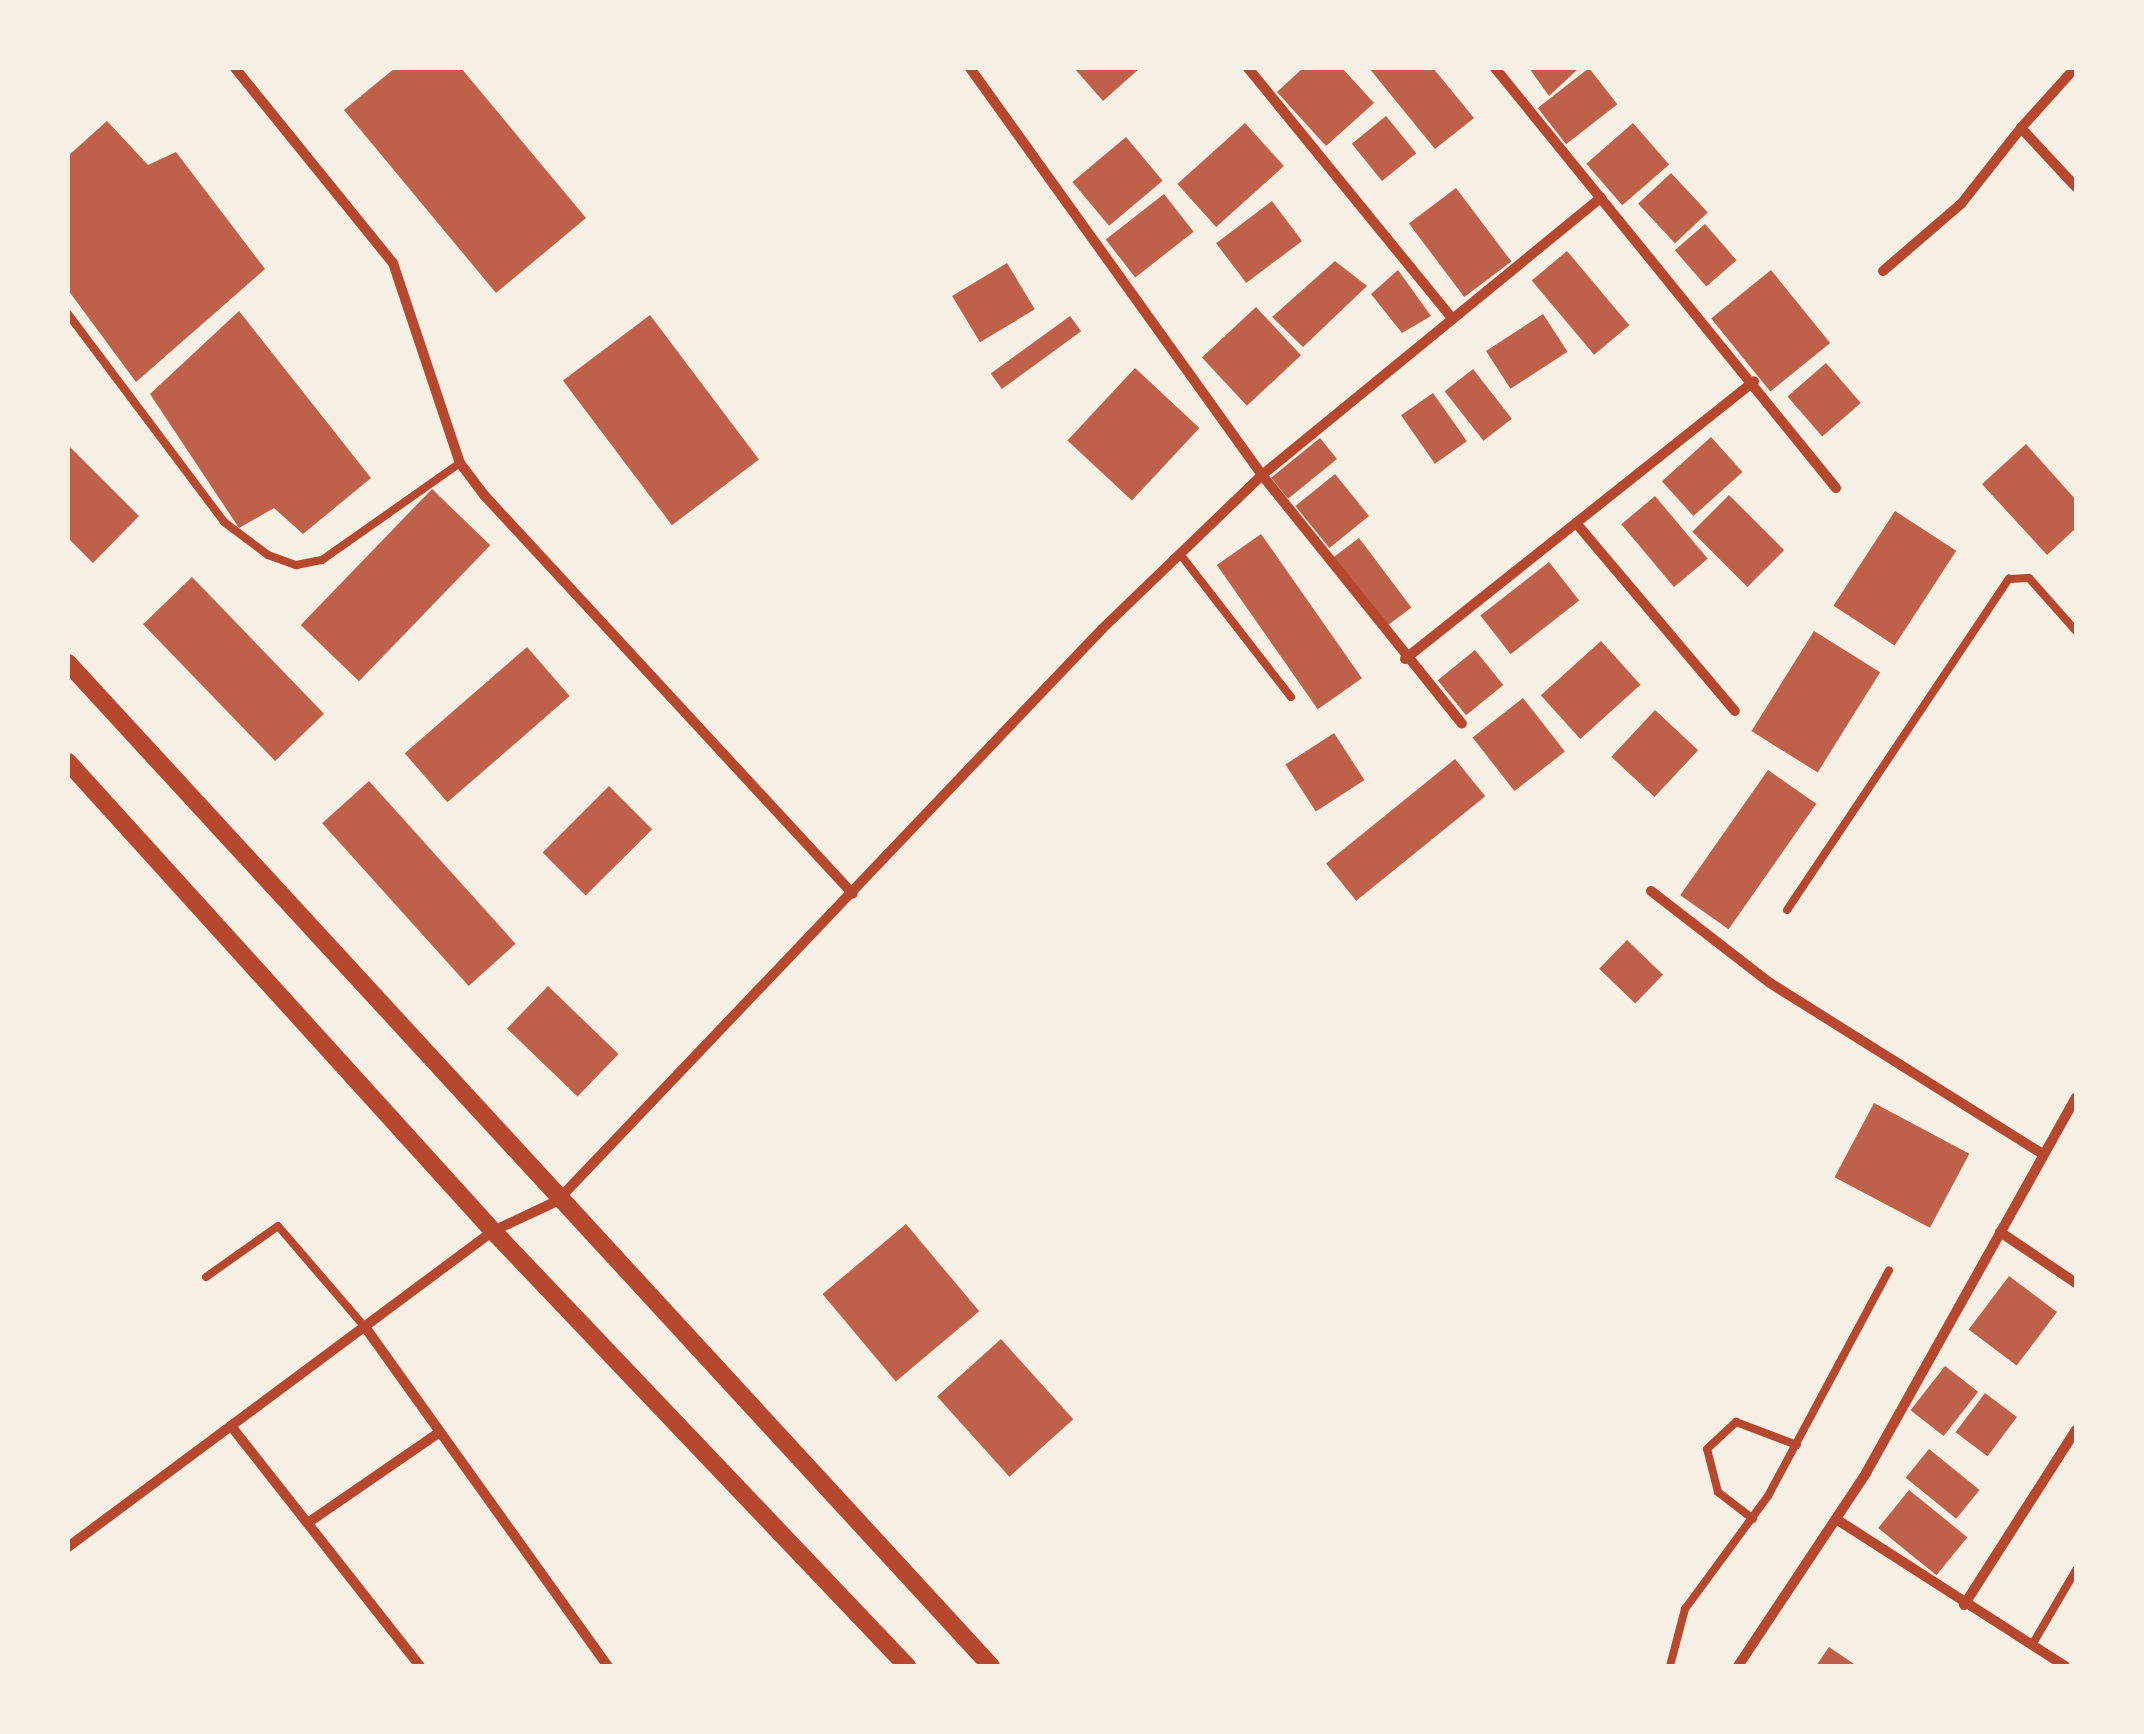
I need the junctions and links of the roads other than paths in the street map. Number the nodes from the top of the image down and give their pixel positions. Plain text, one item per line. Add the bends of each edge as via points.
1 (235, 68) edge
2 (970, 68) edge
3 (1248, 68) edge
4 (1495, 68) edge
5 (2076, 68) edge
6 (2021, 128) junction
7 (2076, 187) edge
8 (1601, 198) junction
9 (1883, 271) dead end
10 (68, 314) edge
11 (1452, 319) junction
12 (1754, 381) junction
13 (460, 463) junction
14 (1262, 475) junction
15 (1836, 488) dead end
16 (1576, 523) junction
17 (1180, 554) junction
18 (2076, 630) edge
19 (1404, 659) junction
20 (68, 663) edge
21 (1291, 697) dead end
22 (1735, 711) dead end
23 (1462, 724) dead end
24 (68, 762) edge
25 (1652, 891) dead end
26 (853, 894) junction
27 (1788, 910) dead end
28 (2076, 1098) edge
29 (2043, 1154) junction
30 (557, 1201) junction
31 (493, 1231) junction
32 (2000, 1232) junction
33 (1889, 1270) dead end
34 (206, 1277) dead end
35 (2076, 1283) edge
36 (365, 1327) junction
37 (230, 1426) junction
38 (2076, 1430) edge
39 (436, 1434) junction
40 (1797, 1444) junction
41 (1753, 1519) junction
42 (1836, 1519) junction
43 (309, 1522) junction
44 (68, 1547) edge
45 (2076, 1570) edge
46 (1964, 1605) junction
47 (2032, 1646) junction
48 (420, 1666) edge
49 (608, 1666) edge
50 (907, 1666) edge
51 (992, 1666) edge
52 (1670, 1666) edge
53 (1738, 1666) edge
54 (2065, 1666) edge

1 - 13 street via 394,263
2 - 14 street
3 - 11 street
4 - 8 street
5 - 6 street
6 - 7 street
6 - 9 street via 1961,204
8 - 11 street
8 - 12 street
10 - 13 lane via 224,522 268,555 296,565 322,560
11 - 14 street
12 - 15 street
12 - 16 street
13 - 26 street
14 - 17 street
14 - 19 street
16 - 19 street
16 - 22 street
17 - 21 lane
17 - 26 street
18 - 27 lane via 2030,578 2009,580
19 - 23 street
20 - 30 street
24 - 31 street
25 - 29 street via 1770,983
26 - 30 street
28 - 29 street
29 - 32 street
30 - 31 street
30 - 51 street
31 - 36 street
31 - 50 street
32 - 35 street
32 - 42 street
33 - 40 lane
34 - 36 lane via 278,1226
36 - 37 street
36 - 39 street
37 - 43 street
37 - 44 street
38 - 46 street
39 - 43 street
39 - 49 street
40 - 41 lane
40 - 41 lane via 1736,1422 1707,1450 1718,1492
41 - 52 lane via 1685,1609
42 - 46 street
42 - 53 street
43 - 48 street
45 - 47 lane
46 - 47 street
47 - 54 street

